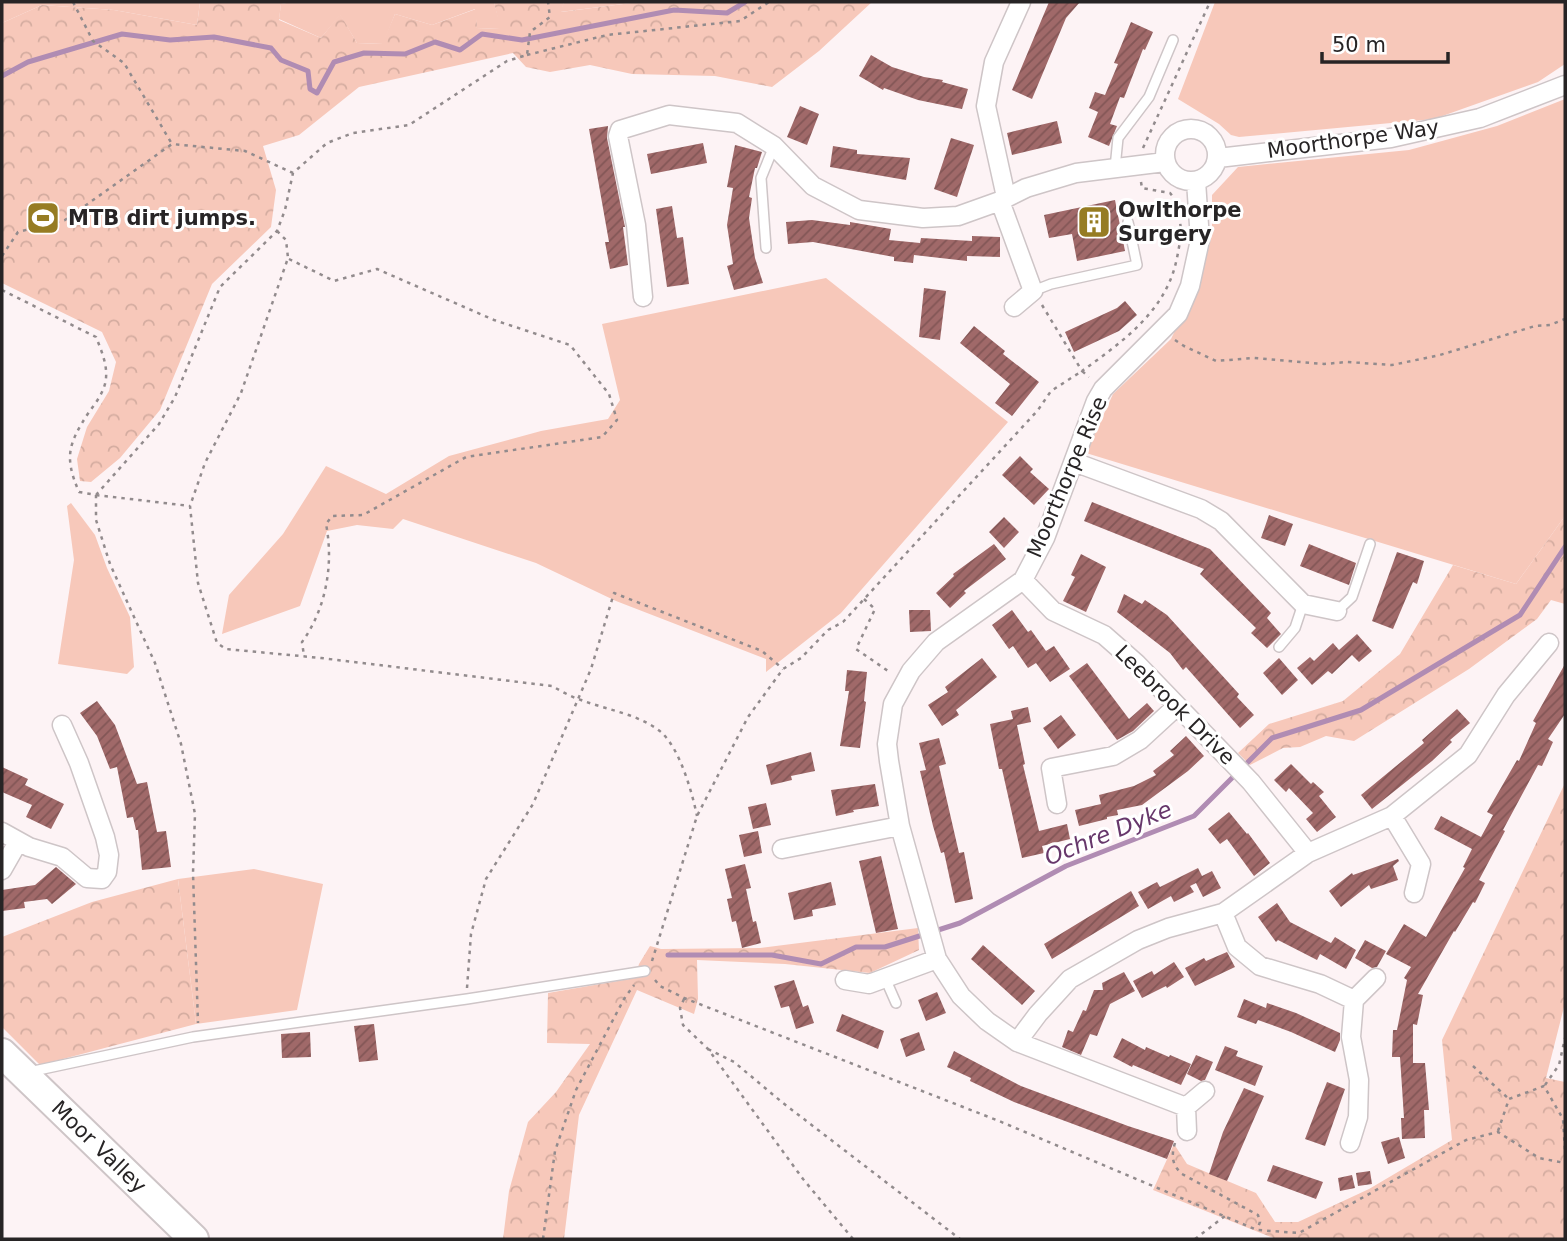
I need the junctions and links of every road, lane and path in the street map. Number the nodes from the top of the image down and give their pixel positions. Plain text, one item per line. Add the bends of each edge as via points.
1 (73, 2) edge
2 (548, 2) edge
3 (769, 2) edge
4 (1021, 2) edge
5 (1210, 2) edge
6 (1173, 40) dead end
7 (527, 55) junction
8 (1565, 85) edge
9 (172, 144) junction
10 (774, 146) junction
11 (1217, 158) junction
12 (1166, 162) junction
13 (1138, 166) junction
14 (1115, 168) junction
15 (293, 173) junction
16 (1196, 181) junction
17 (1003, 199) junction
18 (1128, 222) dead end
19 (277, 231) junction
20 (766, 248) dead end
21 (2, 256) edge
22 (288, 258) junction
23 (2, 290) edge
24 (1033, 291) junction
25 (643, 297) dead end
26 (1014, 307) dead end
27 (1565, 319) edge
28 (1163, 330) junction
29 (1082, 371) junction
30 (1103, 389) junction
31 (1074, 462) junction
32 (96, 495) junction
33 (190, 506) junction
34 (1370, 544) dead end
35 (1023, 580) junction
36 (864, 598) junction
37 (1303, 604) junction
38 (1337, 611) joint
39 (1549, 643) dead end
40 (1279, 646) dead end
41 (304, 656) junction
42 (783, 669) junction
43 (904, 682) junction
44 (578, 699) junction
45 (1177, 706) junction
46 (62, 725) dead end
47 (1057, 804) dead end
48 (697, 816) junction
49 (1392, 816) junction
50 (900, 825) junction
51 (2, 832) edge
52 (18, 842) junction
53 (782, 849) dead end
54 (1308, 853) junction
55 (2, 870) edge
56 (1414, 893) dead end
57 (1223, 913) junction
58 (936, 955) junction
59 (645, 971) junction
60 (885, 978) junction
61 (1376, 978) dead end
62 (845, 980) dead end
63 (684, 998) junction
64 (467, 999) junction
65 (1354, 1000) junction
66 (896, 1003) dead end
67 (198, 1037) junction
68 (1565, 1038) edge
69 (1017, 1042) junction
70 (708, 1049) junction
71 (2, 1053) edge
72 (1473, 1066) dead end
73 (21, 1073) junction
74 (1544, 1086) junction
75 (1205, 1091) dead end
76 (1509, 1099) junction
77 (1186, 1107) junction
78 (1187, 1131) joint
79 (1498, 1132) junction
80 (1350, 1143) dead end
81 (1565, 1150) edge
82 (1565, 1163) edge
83 (1225, 1216) junction
84 (1257, 1230) junction
85 (194, 1239) edge
86 (543, 1239) edge
87 (853, 1239) edge
88 (960, 1239) edge
89 (1195, 1239) edge

1 - 9 path via 93,41 124,63
2 - 7 path via 550,17 530,32
3 - 7 path via 740,21 607,35
4 - 17 street via 994,62 986,106
5 - 13 path
6 - 14 lane via 1149,97 1118,138
7 - 15 path via 507,61 409,125 327,143
8 - 11 street, Moorthorpe Way via 1480,118 1391,138
9 - 15 path via 245,151
9 - 21 path via 65,220 18,232
10 - 17 street via 813,186 859,210 923,218 957,216
10 - 20 lane via 761,178
10 - 25 street via 737,123 669,115 620,130
11 - 12 street via 1212,139 1191,129 1174,135 1165,152
11 - 16 street via 1210,174
12 - 13 street
12 - 16 street via 1178,178
13 - 14 street
14 - 17 street via 1076,173
15 - 19 path
16 - 28 street, Moorthorpe Rise via 1199,240 1193,281 1178,314
17 - 24 street
18 - 24 lane via 1137,265
19 - 22 path via 286,240
19 - 32 path via 220,287 175,397 159,424
22 - 33 path via 241,393 205,463
22 - 41 path via 334,281 377,269 494,320 570,345 609,394 617,420 602,437 466,457 363,515 332,516 326,524 330,542 323,606 302,642
23 - 32 path via 96,337 106,364 105,383 69,448 79,492
24 - 26 street
24 - 29 path
27 - 28 path via 1392,365 1254,358 1216,361
28 - 30 street, Moorthorpe Rise
29 - 30 path
29 - 36 path via 1051,391
30 - 31 street, Moorthorpe Rise
31 - 35 street, Moorthorpe Rise
31 - 37 street via 1201,509 1220,521
32 - 33 path
32 - 67 path via 96,520 110,564 155,663 181,744 195,814
33 - 41 path via 198,583 217,643 226,649
34 - 38 lane via 1352,597
35 - 43 street, Moorthorpe Rise via 936,642
35 - 45 street, Leebrook Drive via 1053,611 1104,635
36 - 42 path via 843,622
36 - 43 path via 875,609 856,649
37 - 38 street
37 - 40 lane via 1296,628
39 - 49 street via 1506,695 1468,755
41 - 44 path via 552,686
42 - 44 path via 762,651 614,593
42 - 48 path via 748,717
43 - 50 street, Moorthorpe Rise via 893,704 887,744
44 - 48 path via 642,721 662,733 680,761
44 - 64 path via 533,804 486,879 471,934
45 - 47 street via 1140,740 1113,756 1051,768
45 - 54 street, Leebrook Drive via 1251,782
46 - 52 street via 106,837 107,872 102,878 87,878 62,857
48 - 59 path via 655,954
49 - 54 street
49 - 56 street via 1421,864
50 - 53 street
50 - 58 street, Moorthorpe Rise
51 - 52 street
52 - 55 street
54 - 57 street
57 - 65 street via 1237,947 1260,966
57 - 69 street via 1138,940 1070,979
58 - 60 street
58 - 69 street, Moorthorpe Rise via 961,996
59 - 63 path via 660,986
59 - 64 lane
59 - 86 path via 624,999 576,1090 555,1151
60 - 62 street via 869,984
60 - 66 lane
61 - 65 street
63 - 70 path via 680,1008 683,1025
63 - 83 path via 999,1121
64 - 67 lane
65 - 80 street via 1351,1037 1359,1092
67 - 73 lane
68 - 74 path via 1559,1065
69 - 77 street, Moorthorpe Rise
70 - 87 path
70 - 88 path via 734,1062
71 - 73 main road, Moor Valley
72 - 76 path
73 - 85 main road, Moor Valley
74 - 76 path
74 - 81 path via 1563,1119
75 - 77 street
76 - 79 path
77 - 78 street
78 - 84 path via 1177,1137 1174,1146 1175,1168 1258,1214
79 - 82 path via 1539,1158
79 - 84 path via 1466,1140 1299,1233
83 - 84 path
83 - 89 path

